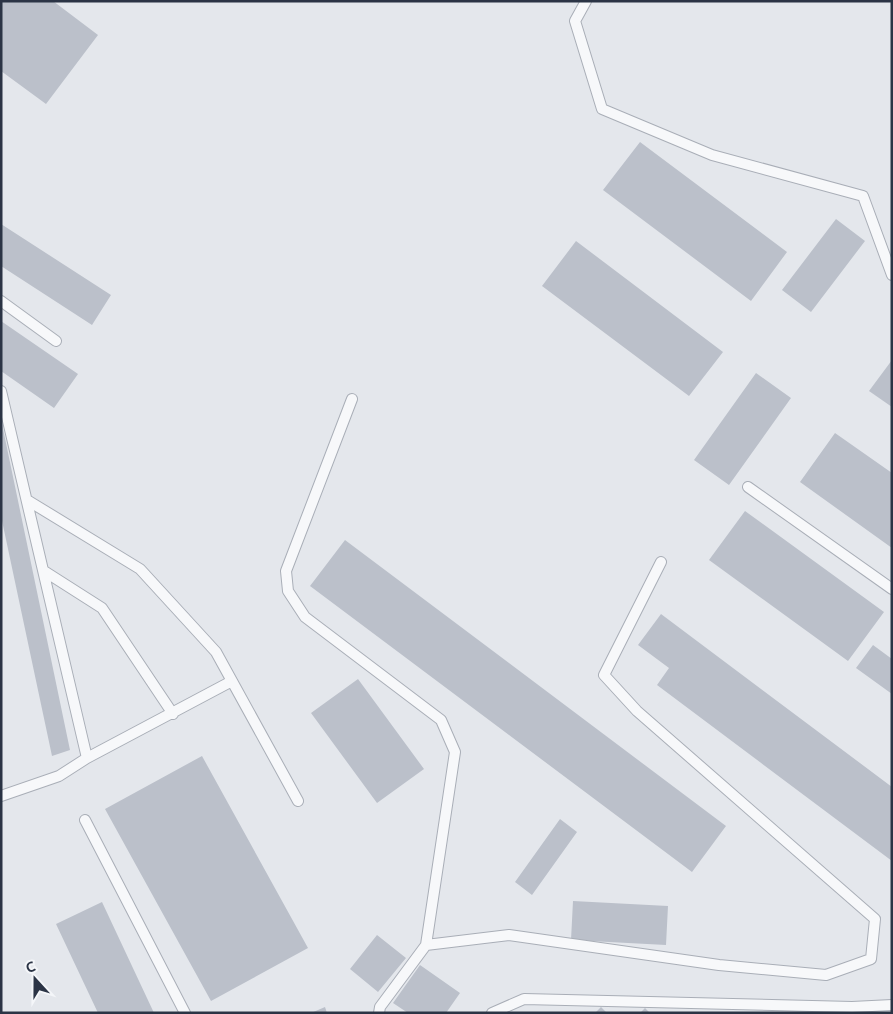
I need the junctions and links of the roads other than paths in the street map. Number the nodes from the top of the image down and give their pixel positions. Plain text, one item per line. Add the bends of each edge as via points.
1 (586, 1) edge
2 (892, 275) edge
3 (1, 301) edge
4 (56, 341) dead end
5 (1, 390) edge
6 (352, 399) dead end
7 (748, 487) dead end
8 (28, 500) junction
9 (661, 562) dead end
10 (44, 571) junction
11 (892, 589) edge
12 (232, 682) junction
13 (173, 714) junction
14 (87, 758) junction
15 (1, 796) edge
16 (298, 801) dead end
17 (85, 820) dead end
18 (426, 944) junction
19 (892, 1005) edge
20 (186, 1013) edge
21 (379, 1013) edge
22 (492, 1013) edge

1 - 2 lane via 575,21 602,109 712,154 863,196
3 - 4 lane
5 - 8 lane
6 - 18 lane via 286,571 288,592 305,617 441,720 455,752
7 - 11 lane
8 - 10 lane
8 - 12 lane via 140,569 216,652
9 - 18 lane via 604,675 637,711 875,919 871,959 826,975 719,965 509,936
10 - 13 lane via 102,608
10 - 14 lane
12 - 13 lane
12 - 16 lane
13 - 14 lane
14 - 15 lane via 60,776
17 - 20 lane
18 - 21 lane via 380,1007
19 - 22 lane via 852,1007 524,999

